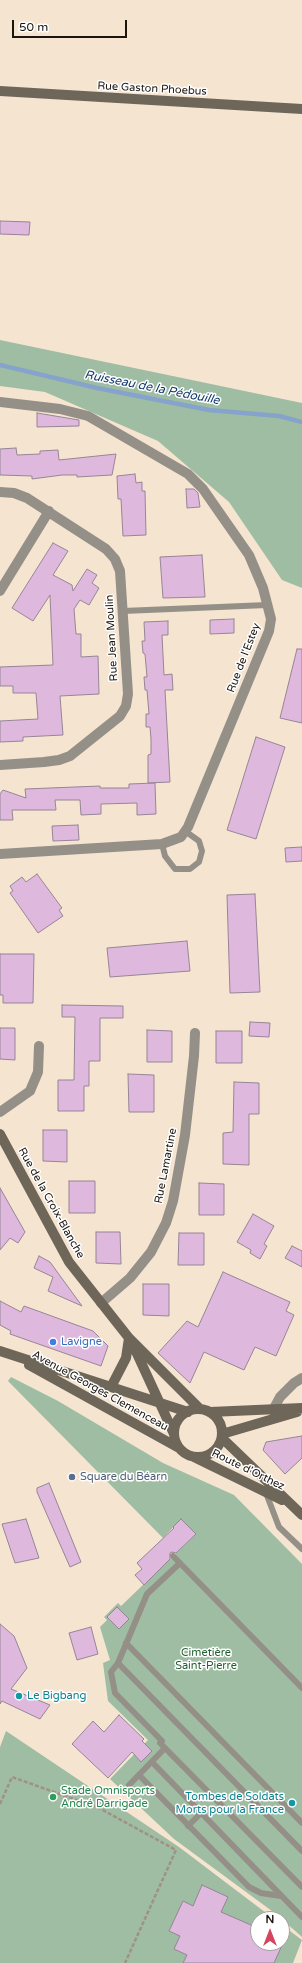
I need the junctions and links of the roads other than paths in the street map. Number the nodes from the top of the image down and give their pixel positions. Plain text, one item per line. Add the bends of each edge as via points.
1 (0, 91) edge
2 (302, 109) edge
3 (0, 402) edge
4 (0, 492) edge
5 (49, 511) junction
6 (0, 591) edge
7 (267, 605) junction
8 (123, 611) junction
9 (0, 765) edge
10 (185, 831) junction
11 (162, 844) junction
12 (0, 854) edge
13 (194, 1033) dead end
14 (39, 1046) dead end
15 (0, 1112) edge
16 (0, 1134) edge
17 (101, 1303) junction
18 (129, 1338) junction
19 (4, 1352) edge
20 (302, 1378) edge
21 (111, 1387) junction
22 (160, 1403) junction
23 (274, 1410) junction
24 (302, 1410) edge
25 (205, 1411) junction
26 (188, 1412) junction
27 (174, 1434) junction
28 (222, 1436) junction
29 (179, 1448) junction
30 (194, 1457) junction
31 (266, 1493) junction
32 (291, 1505) junction
33 (302, 1515) edge
34 (302, 1550) edge
35 (173, 1556) dead end
36 (180, 1564) junction
37 (126, 1643) junction
38 (118, 1663) junction
39 (302, 1688) edge
40 (165, 1748) junction
41 (152, 1762) junction
42 (139, 1775) junction
43 (129, 1785) dead end
44 (201, 1813) junction
45 (302, 1823) edge
46 (188, 1826) junction
47 (302, 1851) edge
48 (302, 1887) edge
49 (281, 1896) junction
50 (302, 1917) edge

1 - 2 main road, Rue Gaston Phoebus
3 - 7 street, Rue de l'Estey via 60,409 88,416 188,474 203,489 249,555
4 - 5 street, Rue Jean Moulin via 14,493
5 - 6 street
5 - 8 street, Rue Jean Moulin via 106,549 115,559 120,571
7 - 8 lane
7 - 10 street, Rue de l'Estey via 271,619 269,631
8 - 9 street, Rue Jean Moulin via 128,694 126,706 120,716 70,756 44,762
10 - 11 street via 181,837
10 - 11 lane via 199,841 202,851 199,862 190,869 175,869 165,856
11 - 12 street
13 - 17 street, Rue Lamartine via 194,1056 185,1135 166,1224 151,1252 130,1278
14 - 15 street via 38,1072 30,1090
16 - 17 main road, Rue de la Croix-Blanche via 69,1262
17 - 18 main road, Rue de la Croix-Blanche
18 - 21 main road via 126,1358
18 - 22 main road, Rue de la Croix-Blanche
18 - 25 main road, Rue de la Croix-Blanche
19 - 21 main road, Avenue Georges Clemenceau
19 - 29 main road, Avenue Georges Clemenceau
20 - 23 street via 280,1397
21 - 22 main road, Avenue Georges Clemenceau
22 - 26 main road, Avenue Georges Clemenceau
22 - 27 main road, Rue de la Croix-Blanche
23 - 24 main road
23 - 25 main road
24 - 28 main road
25 - 26 main road
25 - 28 main road via 218,1419
26 - 27 main road via 177,1422
27 - 29 main road
28 - 30 main road via 218,1448 213,1452 207,1456
28 - 32 main road, Route d'Orthez
29 - 30 main road
30 - 31 main road, Route d'Orthez
31 - 32 main road, Route d'Orthez
31 - 34 lane via 279,1527
32 - 33 main road, Route d'Orthez
35 - 36 lane
36 - 37 lane via 147,1594
36 - 39 lane
37 - 38 lane
37 - 45 lane
38 - 40 lane via 111,1672 115,1693 162,1740 160,1743
38 - 47 lane
40 - 41 lane
40 - 48 lane
41 - 42 lane
41 - 44 lane
42 - 43 lane
42 - 46 lane
44 - 46 lane
44 - 49 lane
46 - 49 lane via 249,1887 261,1893
49 - 50 lane

